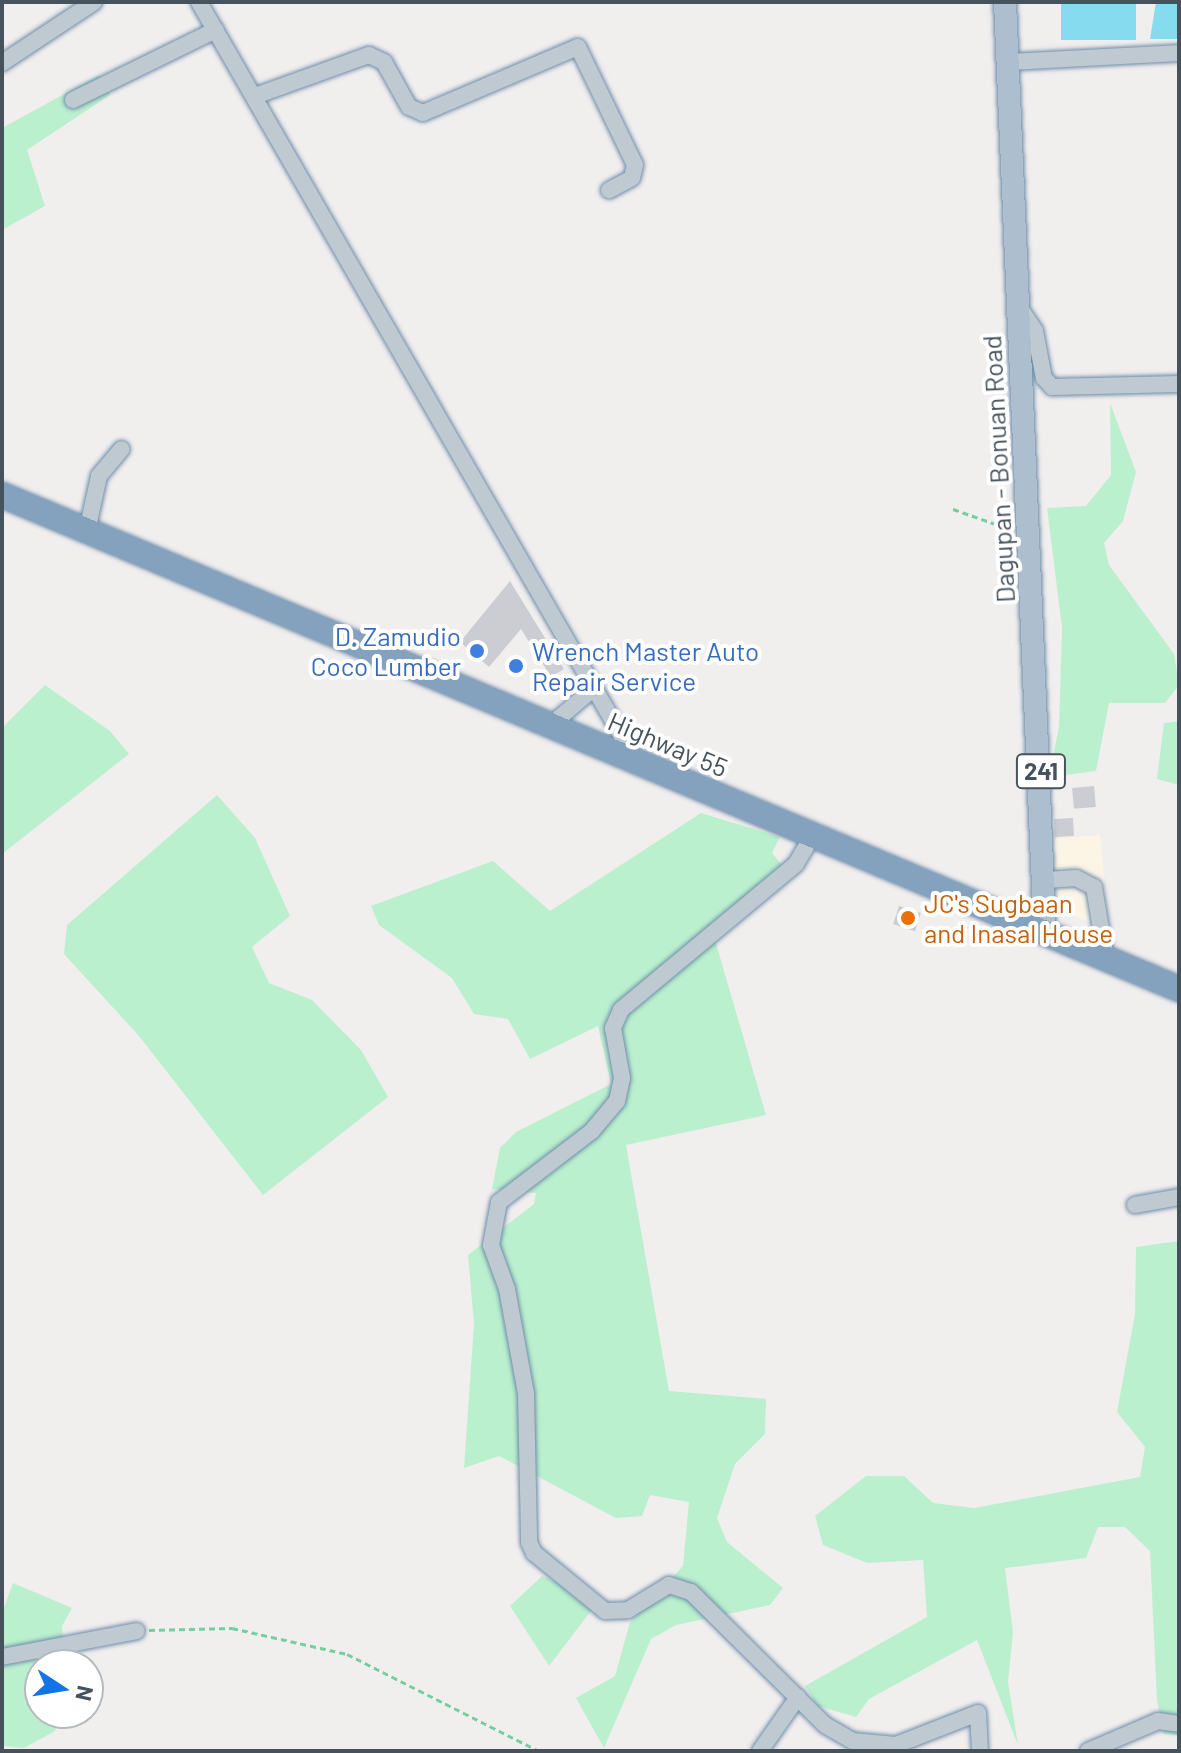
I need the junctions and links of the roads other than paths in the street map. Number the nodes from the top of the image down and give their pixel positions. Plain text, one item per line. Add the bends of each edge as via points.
1 (94, 2) edge
2 (199, 2) edge
3 (1005, 2) edge
4 (216, 30) junction
5 (1179, 53) edge
6 (1008, 62) junction
7 (2, 63) edge
8 (255, 96) junction
9 (73, 100) dead end
10 (609, 190) dead end
11 (1019, 307) junction
12 (1179, 384) edge
13 (122, 449) dead end
14 (2, 495) edge
15 (87, 531) junction
16 (594, 688) junction
17 (552, 724) junction
18 (635, 759) junction
19 (804, 851) junction
20 (1047, 880) junction
21 (1045, 933) junction
22 (1106, 959) junction
23 (1179, 989) edge
24 (1179, 1197) edge
25 (1135, 1205) dead end
26 (137, 1631) road end
27 (2, 1657) edge
28 (798, 1697) junction
29 (1179, 1724) edge
30 (760, 1751) edge
31 (980, 1751) edge
32 (1088, 1751) edge

1 - 7 street
2 - 4 street
3 - 6 main road, Dagupan - Bonuan Road / 241
4 - 8 street
4 - 9 street
5 - 6 street
6 - 11 main road, Dagupan - Bonuan Road / 241
8 - 10 street via 369,55 384,62 409,107 423,113 559,50 578,47 635,165 632,178
8 - 16 street
11 - 12 street via 1035,331 1044,378 1052,387
11 - 20 main road, Dagupan - Bonuan Road / 241
13 - 15 street via 99,476
14 - 15 highway, Highway 55
15 - 17 highway, Highway 55
16 - 17 street
16 - 18 street
17 - 18 highway, Highway 55
18 - 19 highway, Highway 55
19 - 21 highway, Highway 55
19 - 28 street via 621,1010 613,1028 622,1078 617,1101 592,1131 508,1189 499,1202 491,1245 507,1289 526,1394 534,1553 605,1611 628,1610 678,1585
20 - 21 main road, Dagupan - Bonuan Road / 241
20 - 22 street via 1076,878 1094,887
21 - 22 highway, Highway 55
22 - 23 highway, Highway 55
24 - 25 street
26 - 27 street
28 - 30 street
28 - 31 street via 825,1725 871,1747 896,1745 978,1713
29 - 32 street via 1142,1726

